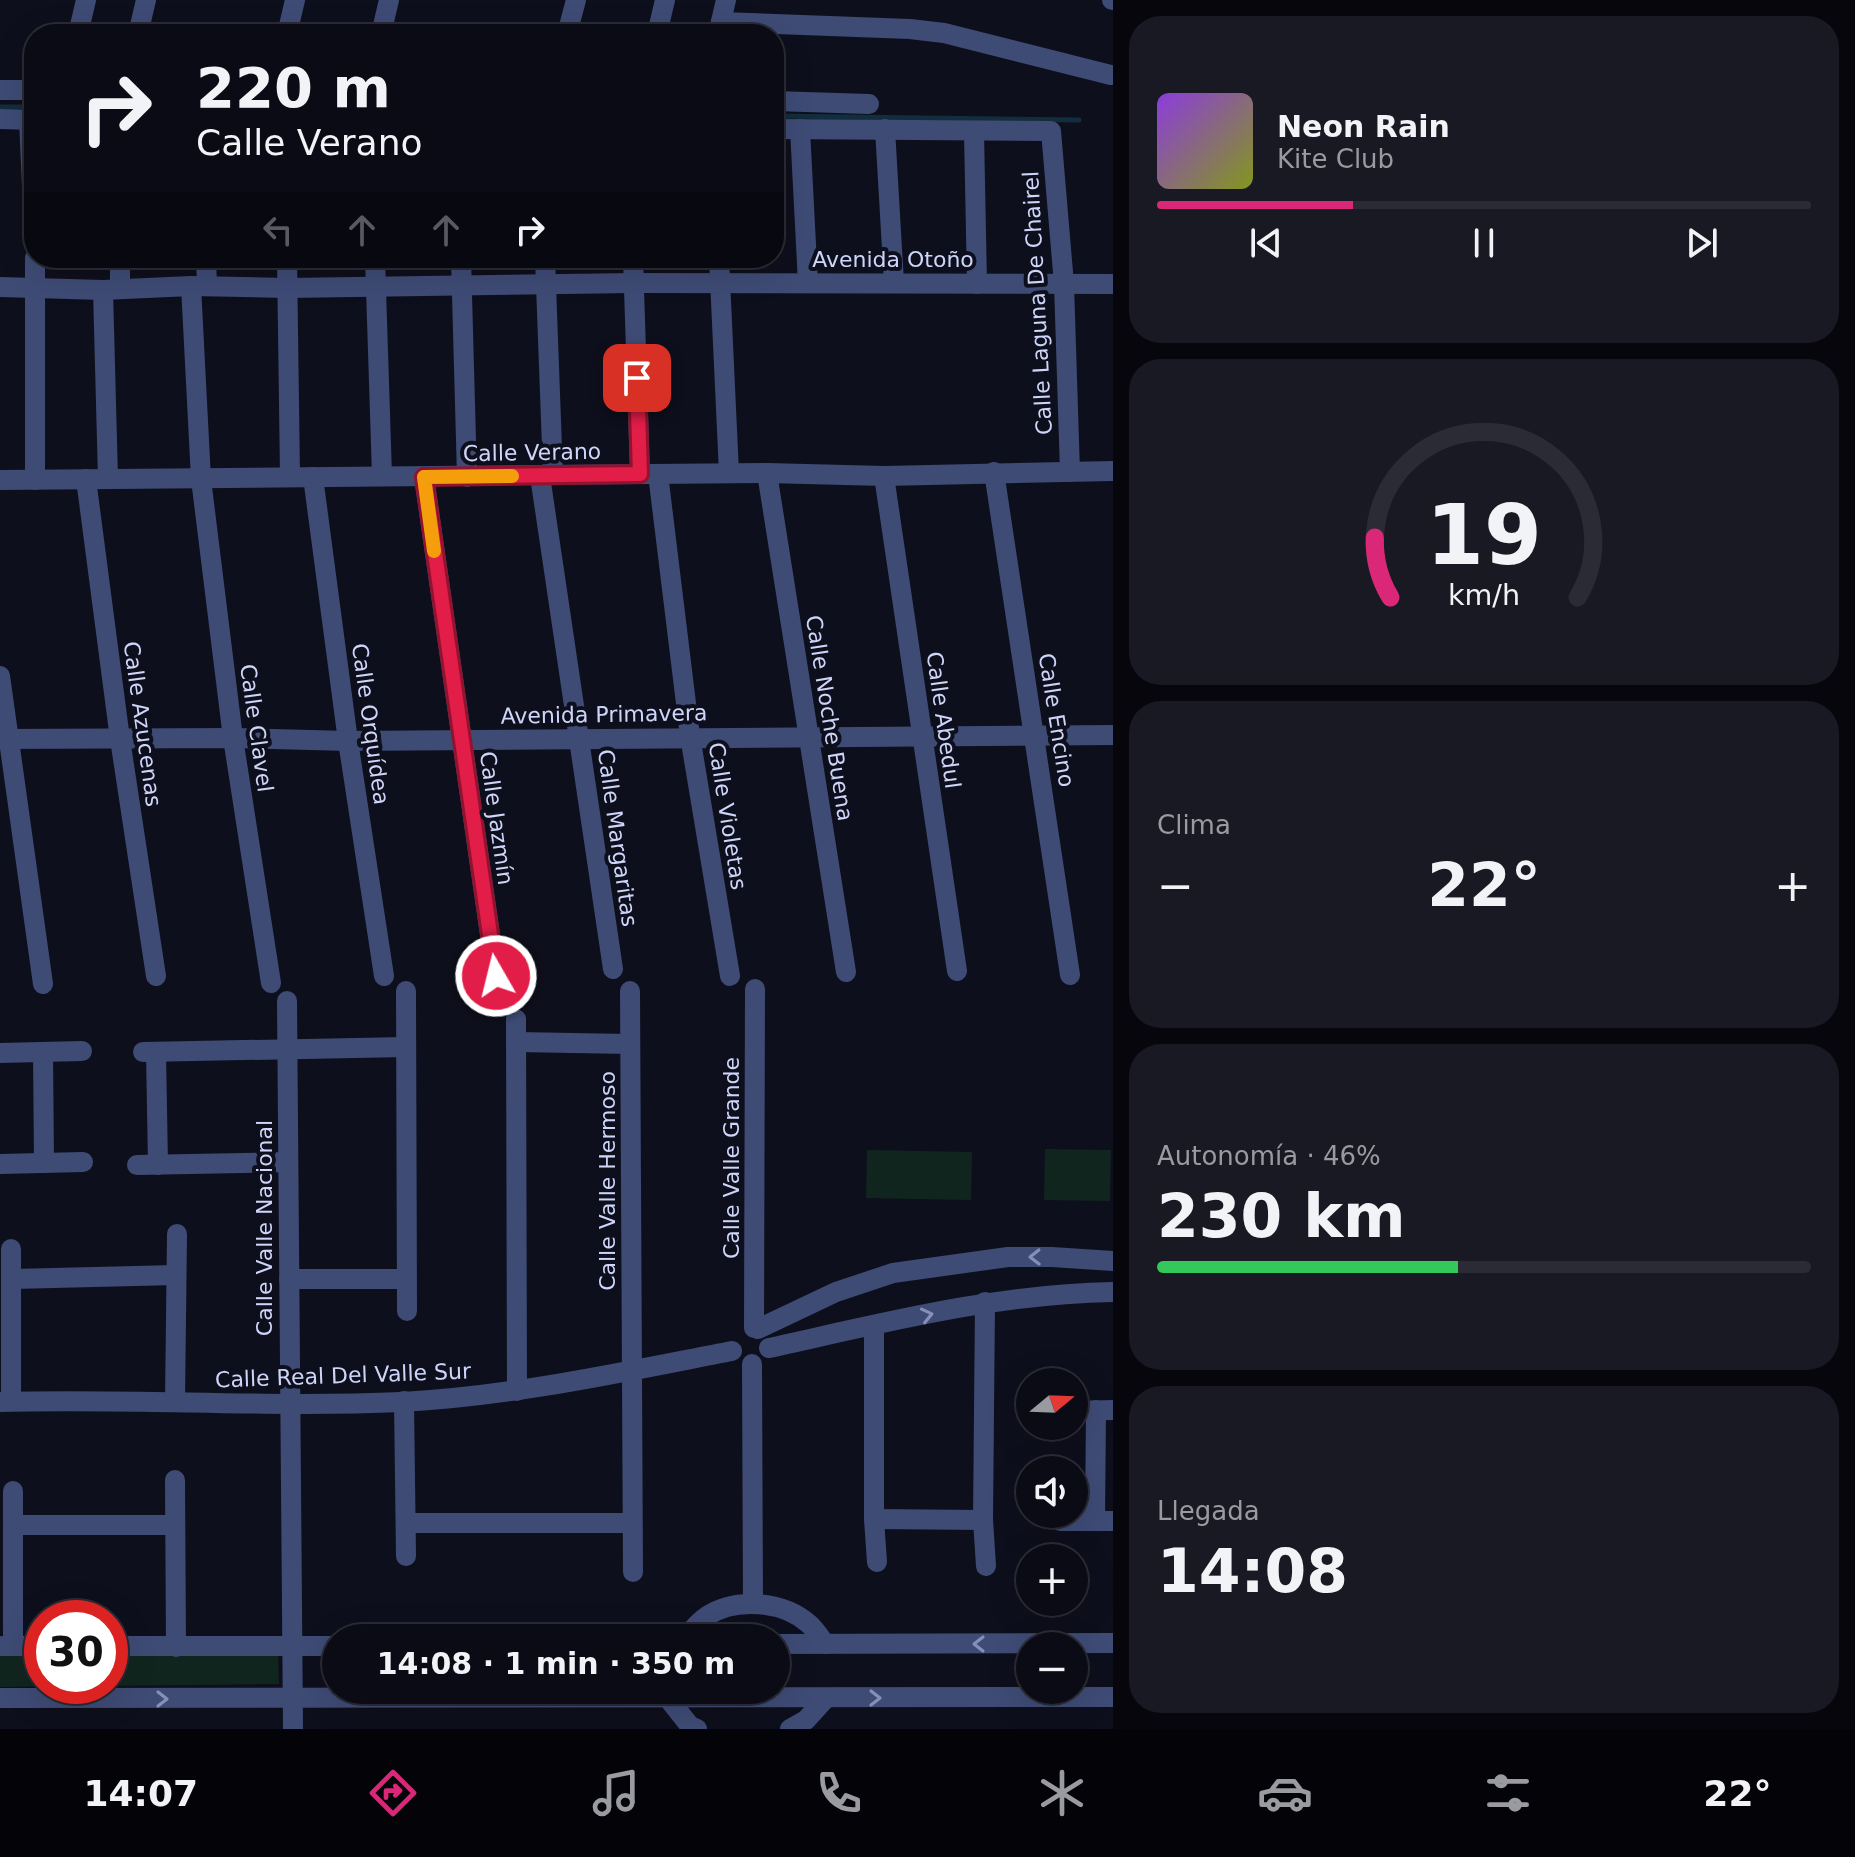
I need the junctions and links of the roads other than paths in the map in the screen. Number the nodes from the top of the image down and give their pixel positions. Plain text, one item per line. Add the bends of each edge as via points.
1 (86, 0) edge
2 (146, 0) edge
3 (295, 0) edge
4 (389, 0) edge
5 (576, 0) edge
6 (665, 0) edge
7 (726, 0) edge
8 (80, 24) edge
9 (140, 24) edge
10 (289, 24) edge
11 (383, 24) edge
12 (570, 24) edge
13 (659, 24) edge
14 (720, 24) edge
15 (784, 28) edge
16 (1111, 75) edge
17 (0, 90) edge
18 (24, 90) edge
19 (784, 101) edge
20 (869, 104) dead end
21 (0, 119) edge
22 (24, 120) edge
23 (784, 129) edge
24 (800, 129) junction
25 (885, 129) junction
26 (974, 132) junction
27 (35, 268) edge
28 (117, 268) edge
29 (204, 268) edge
30 (287, 268) edge
31 (375, 268) edge
32 (461, 268) edge
33 (545, 268) edge
34 (633, 268) edge
35 (720, 268) edge
36 (721, 282) junction
37 (633, 283) junction
38 (808, 283) junction
39 (894, 283) junction
40 (977, 284) junction
41 (1064, 284) junction
42 (1113, 284) edge
43 (545, 285) junction
44 (199, 286) junction
45 (375, 286) junction
46 (461, 286) junction
47 (0, 287) edge
48 (36, 288) junction
49 (287, 288) junction
50 (111, 289) junction
51 (1113, 471) edge
52 (994, 472) junction
53 (1070, 472) junction
54 (729, 473) junction
55 (767, 473) junction
56 (649, 474) junction
57 (547, 475) junction
58 (290, 476) junction
59 (382, 476) junction
60 (884, 476) junction
61 (313, 477) junction
62 (424, 477) junction
63 (467, 477) junction
64 (86, 479) junction
65 (108, 479) junction
66 (201, 479) junction
67 (0, 480) edge
68 (35, 480) junction
69 (0, 676) edge
70 (1113, 735) edge
71 (690, 736) junction
72 (1036, 736) junction
73 (580, 737) junction
74 (809, 737) junction
75 (923, 737) junction
76 (233, 738) junction
77 (5, 739) edge
78 (120, 739) junction
79 (462, 739) junction
80 (348, 741) junction
81 (613, 969) dead end
82 (957, 971) dead end
83 (846, 972) dead end
84 (1070, 975) dead end
85 (156, 976) dead end
86 (384, 976) dead end
87 (496, 976) dead end
88 (730, 976) dead end
89 (271, 983) dead end
90 (43, 984) dead end
91 (755, 989) dead end
92 (406, 991) dead end
93 (630, 991) dead end
94 (287, 1001) dead end
95 (516, 1019) dead end
96 (516, 1042) junction
97 (630, 1044) junction
98 (406, 1047) junction
99 (82, 1051) dead end
100 (288, 1051) junction
101 (43, 1052) junction
102 (0, 1053) edge
103 (83, 1162) dead end
104 (288, 1162) junction
105 (44, 1163) junction
106 (0, 1164) edge
107 (177, 1234) dead end
108 (11, 1249) dead end
109 (1113, 1261) edge
110 (176, 1275) junction
111 (13, 1279) junction
112 (289, 1279) junction
113 (406, 1279) junction
114 (1113, 1292) edge
115 (985, 1302) junction
116 (407, 1311) dead end
117 (874, 1325) junction
118 (756, 1328) junction
119 (769, 1348) junction
120 (732, 1351) junction
121 (752, 1364) junction
122 (632, 1370) junction
123 (517, 1391) junction
124 (404, 1401) junction
125 (6, 1402) edge
126 (175, 1402) junction
127 (289, 1404) junction
128 (1105, 1410) edge
129 (175, 1480) dead end
130 (13, 1491) dead end
131 (874, 1519) junction
132 (983, 1520) junction
133 (1104, 1521) edge
134 (406, 1523) junction
135 (632, 1523) junction
136 (13, 1525) junction
137 (175, 1525) junction
138 (406, 1556) dead end
139 (877, 1562) dead end
140 (986, 1566) dead end
141 (633, 1572) dead end
142 (753, 1604) junction
143 (699, 1624) edge
144 (1113, 1643) edge
145 (790, 1644) edge
146 (825, 1644) junction
147 (6, 1645) edge
148 (128, 1646) edge
149 (291, 1646) junction
150 (322, 1646) edge
151 (176, 1647) junction
152 (790, 1696) edge
153 (1113, 1697) edge
154 (0, 1698) edge
155 (826, 1698) junction
156 (293, 1699) junction
157 (322, 1699) edge
158 (673, 1704) edge
159 (293, 1729) edge
160 (697, 1729) edge
161 (790, 1729) edge

1 - 8 street
2 - 9 street
3 - 10 street
4 - 11 street
5 - 12 street
6 - 13 street
7 - 14 street
15 - 16 street via 944,33
17 - 18 street
19 - 20 street
21 - 22 street
23 - 24 street
24 - 25 street
24 - 38 street
25 - 26 street
25 - 39 street
26 - 40 street
26 - 41 street, Calle Laguna De Chairel via 1051,131
27 - 48 street
28 - 50 street
29 - 44 street, Calle Clavel
30 - 49 street
31 - 45 street
32 - 46 street
33 - 43 street, Calle Margaritas
34 - 37 street, Calle Violetas
35 - 36 street
36 - 37 street, Avenida Otoño
36 - 38 street, Avenida Otoño
36 - 54 street
37 - 43 street, Avenida Otoño
37 - 56 street, Calle Violetas
38 - 39 street, Avenida Otoño
39 - 40 street, Avenida Otoño
40 - 41 street, Avenida Otoño
41 - 42 street, Avenida Otoño
41 - 53 street, Calle Laguna De Chairel
43 - 46 street, Avenida Otoño
43 - 57 street, Calle Margaritas
44 - 49 street, Avenida Otoño
44 - 50 street, Avenida Otoño
44 - 66 street, Calle Clavel
45 - 46 street, Avenida Otoño
45 - 49 street, Avenida Otoño
45 - 59 street
46 - 63 street
47 - 48 street, Avenida Otoño
48 - 50 street, Avenida Otoño
48 - 68 street
49 - 58 street
50 - 65 street
51 - 53 street, Calle Verano
52 - 53 street, Calle Verano
52 - 60 street, Calle Verano
52 - 72 street, Calle Encino
54 - 55 street, Calle Verano
54 - 56 street, Calle Verano
55 - 60 street, Calle Verano
55 - 74 street, Calle Noche Buena
56 - 57 street, Calle Verano
56 - 71 street, Calle Violetas
57 - 63 street, Calle Verano
57 - 73 street, Calle Margaritas
58 - 61 street, Calle Verano
58 - 66 street, Calle Verano
59 - 61 street, Calle Verano
59 - 62 street, Calle Verano
60 - 75 street, Calle Abedul
61 - 80 street, Calle Orquídea
62 - 63 street, Calle Verano
62 - 79 street, Calle Jazmín
64 - 65 street, Calle Verano
64 - 68 street, Calle Verano
64 - 78 street, Calle Azucenas
65 - 66 street, Calle Verano
66 - 76 street, Calle Clavel
67 - 68 street, Calle Verano
69 - 77 street
70 - 72 street, Avenida Primavera
71 - 73 street, Avenida Primavera
71 - 74 street, Avenida Primavera
71 - 88 street, Calle Violetas
72 - 75 street, Avenida Primavera
72 - 84 street, Calle Encino
73 - 79 street, Avenida Primavera
73 - 81 street, Calle Margaritas
74 - 75 street, Avenida Primavera
74 - 83 street, Calle Noche Buena
75 - 82 street, Calle Abedul
76 - 78 street, Avenida Primavera
76 - 80 street, Avenida Primavera
76 - 89 street, Calle Clavel
77 - 78 street, Avenida Primavera
77 - 90 street
78 - 85 street, Calle Azucenas
79 - 80 street, Avenida Primavera
79 - 87 street, Calle Jazmín
80 - 86 street, Calle Orquídea
91 - 118 street, Calle Valle Grande
92 - 98 street
93 - 97 street, Calle Valle Hermoso
94 - 100 street, Calle Valle Nacional
95 - 96 street
96 - 97 street
96 - 123 street
97 - 122 street, Calle Valle Hermoso
98 - 100 street
98 - 113 street
99 - 101 street
100 - 104 street, Calle Valle Nacional
100 - 104 street via 150,1052 148,1165
101 - 102 street
101 - 105 street
103 - 105 street
104 - 112 street, Calle Valle Nacional
105 - 106 street
107 - 110 street
108 - 111 street
109 -> 118 street via 1008,1257 893,1273
110 - 111 street
110 - 126 street
111 - 125 street
112 - 113 street
112 - 127 street, Calle Valle Nacional
113 - 116 street
114 - 115 street
117 -> 115 street
115 - 132 street
117 - 119 street
117 - 131 street
118 - 119 street
118 - 120 street via 740,1331
119 - 121 street
120 - 121 street
120 - 122 street, Calle Real Del Valle Sur
121 - 142 street
122 - 123 street, Calle Real Del Valle Sur
122 - 135 street, Calle Valle Hermoso
123 - 124 street, Calle Real Del Valle Sur
124 - 127 street, Calle Real Del Valle Sur
124 - 134 street
125 - 126 street, Calle Real Del Valle Sur
126 - 127 street, Calle Real Del Valle Sur
127 - 149 street, Calle Valle Nacional
128 - 133 street
129 - 137 street
130 - 136 street
131 - 132 street
131 - 139 street
132 - 140 street
134 - 135 street
134 - 138 street
135 - 141 street, Calle Valle Hermoso
136 - 137 street
136 - 147 street
137 - 151 street
142 - 143 street via 709,1614
142 - 146 street via 799,1617
144 -> 146 street
145 - 146 street
148 - 151 street
149 - 150 street
149 - 151 street
149 - 156 street, Calle Valle Nacional
152 - 155 street
155 -> 153 street
154 -> 156 street
155 - 161 street
156 - 157 street
156 - 159 street, Calle Valle Nacional
158 - 160 street

